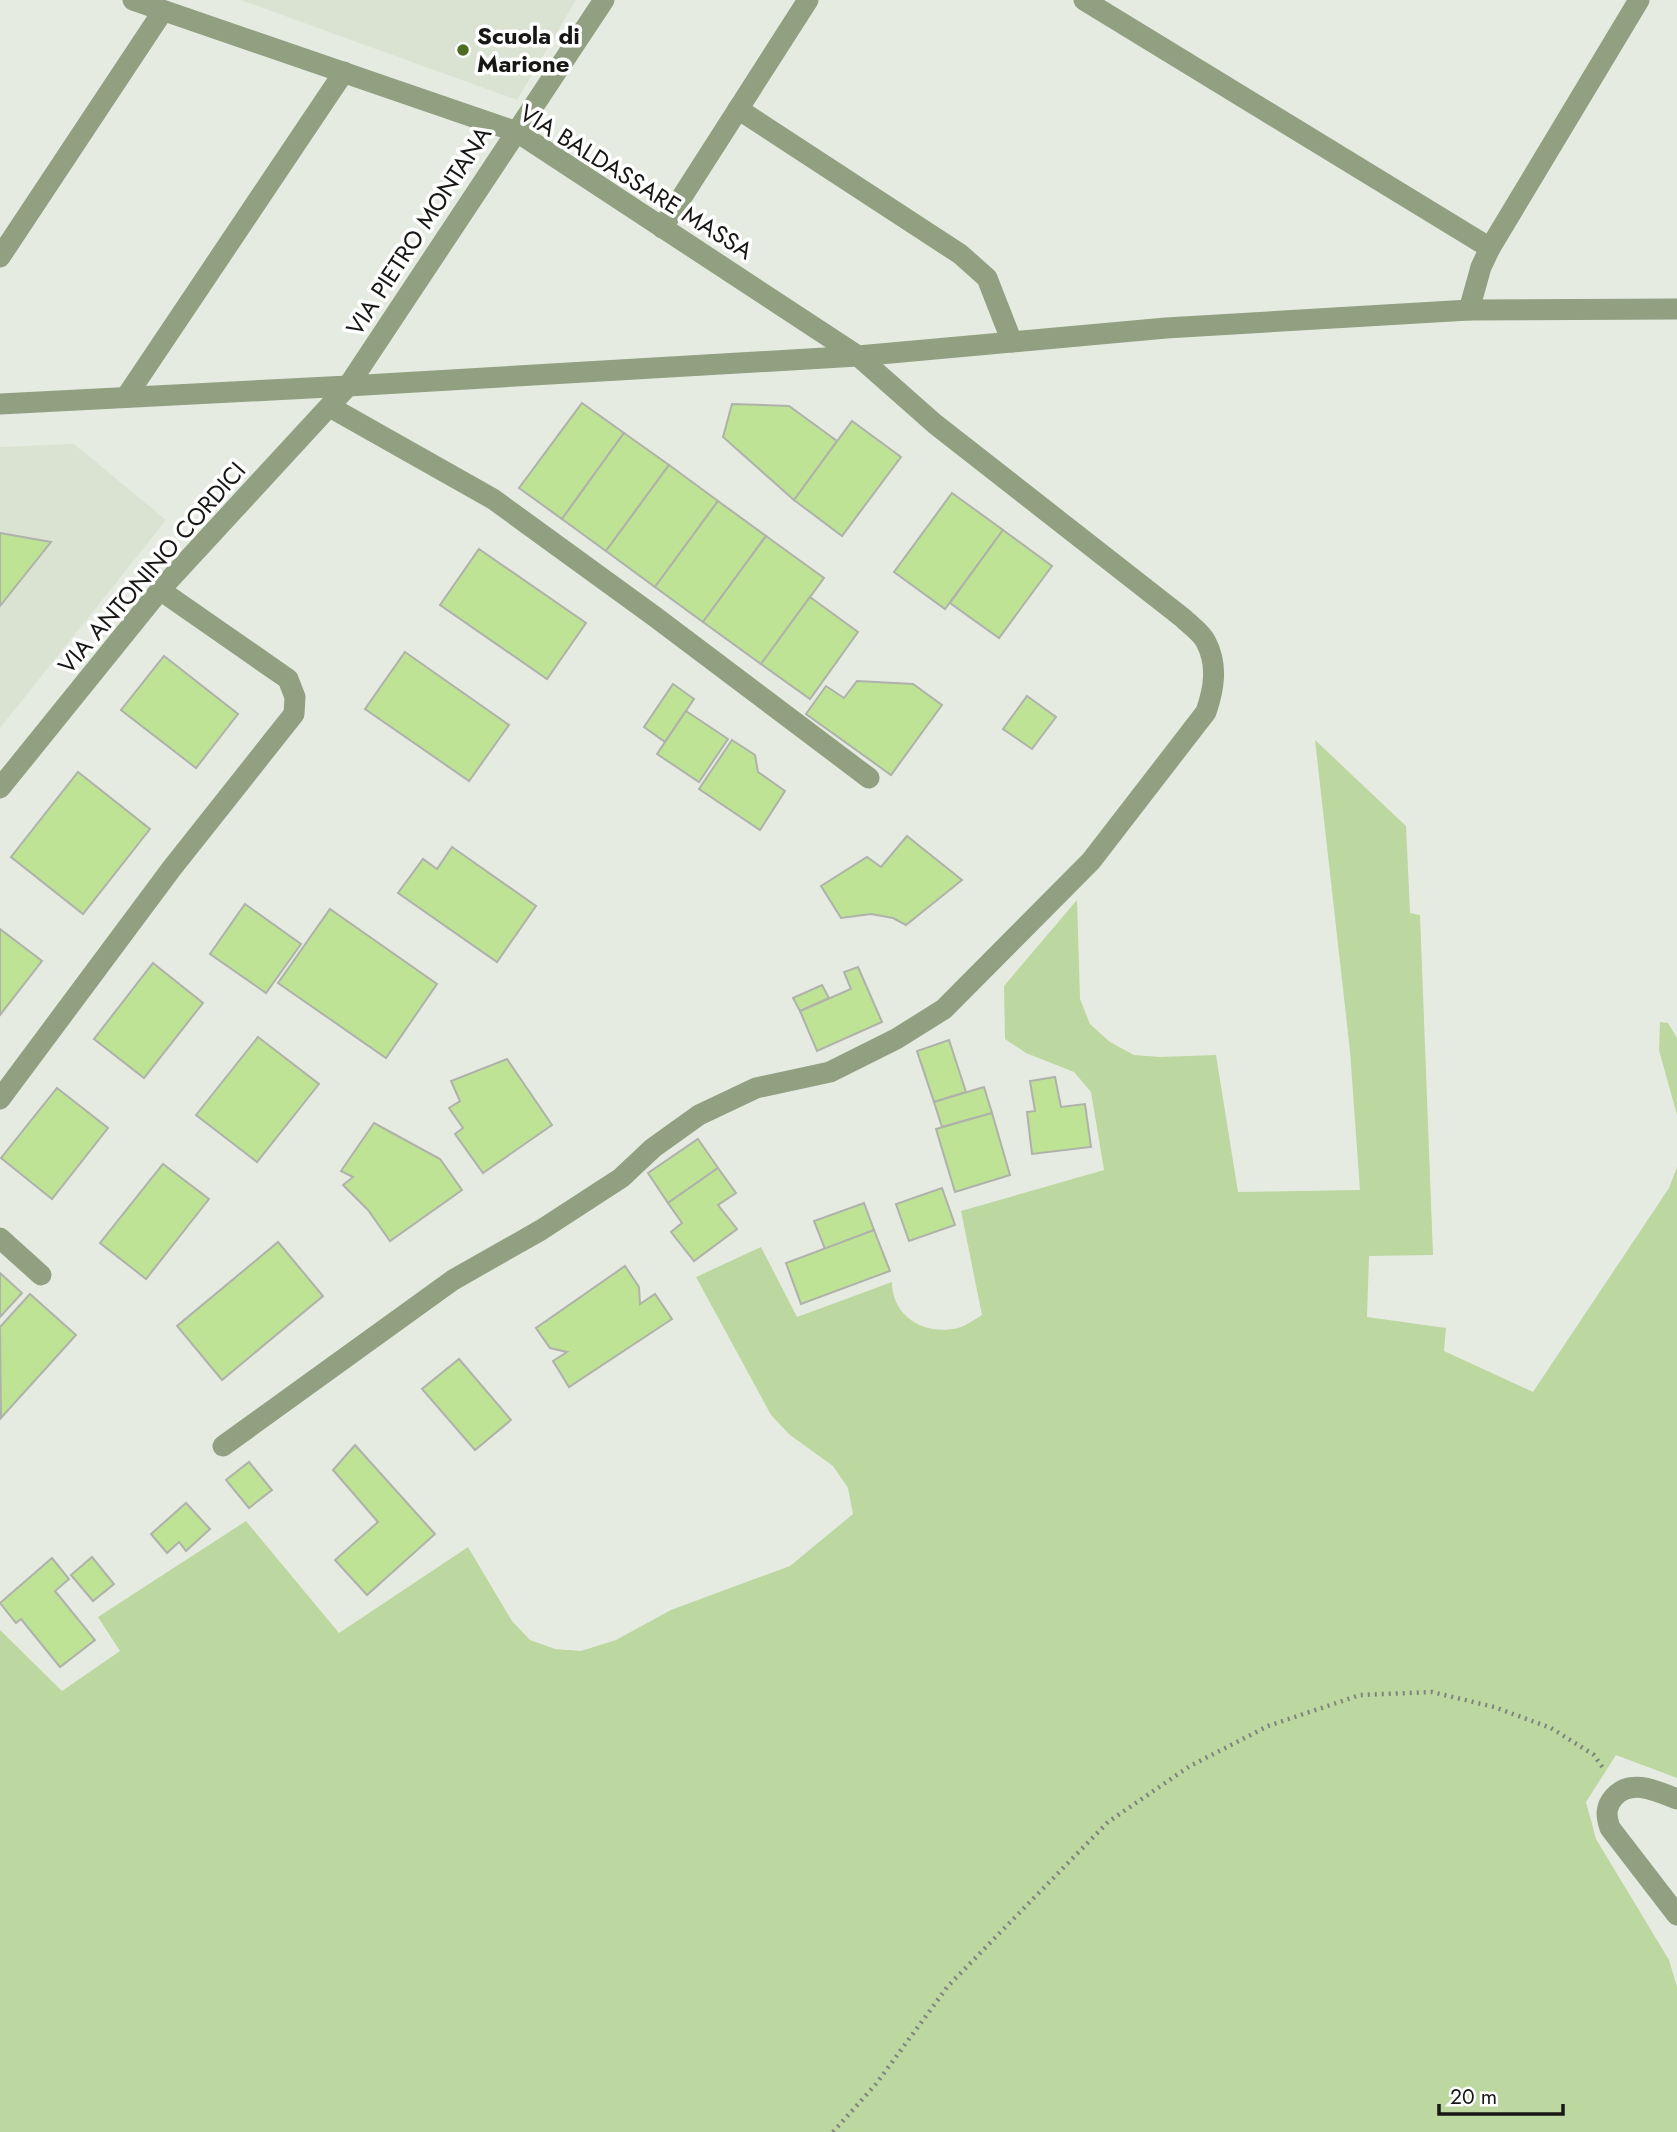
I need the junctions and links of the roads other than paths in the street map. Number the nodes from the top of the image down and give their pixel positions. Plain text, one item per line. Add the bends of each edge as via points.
1 (132, 0) edge
2 (604, 0) edge
3 (808, 0) edge
4 (1084, 0) edge
5 (1639, 0) edge
6 (163, 10) junction
7 (344, 72) junction
8 (738, 109) junction
9 (517, 132) junction
10 (662, 228) junction
11 (1490, 248) junction
12 (0, 257) edge
13 (1677, 309) edge
14 (1469, 310) junction
15 (1013, 342) junction
16 (858, 356) junction
17 (348, 386) junction
18 (126, 397) junction
19 (0, 404) edge
20 (330, 407) junction
21 (160, 590) junction
22 (869, 778) dead end
23 (0, 788) edge
24 (0, 1099) edge
25 (0, 1238) edge
26 (41, 1275) dead end
27 (223, 1446) dead end
28 (1677, 1799) edge
29 (1677, 1915) edge

1 - 6 street, VIA BALDASSARE MASSA
2 - 9 street, VIA PIETRO MONTANA
3 - 8 street
4 - 11 street
5 - 11 street
6 - 7 street, VIA BALDASSARE MASSA
6 - 12 street
7 - 9 street, VIA BALDASSARE MASSA
7 - 18 street
8 - 10 street
8 - 15 street via 960,254 987,278
9 - 10 street, VIA BALDASSARE MASSA
9 - 17 street, VIA PIETRO MONTANA
10 - 16 street, VIA BALDASSARE MASSA
11 - 14 street
13 - 14 street
14 - 15 street
15 - 16 street
16 - 17 street
16 - 27 street, VIA BALDASSARE MASSA via 935,424 1206,640 1214,688 1206,712 1091,860 944,1009 830,1072 756,1088 699,1115 621,1178 453,1280
17 - 18 street
17 - 20 street, VIA ANTONINO CORDICI
18 - 19 street
20 - 21 street, VIA ANTONINO CORDICI
20 - 22 street via 493,499
21 - 23 street, VIA ANTONINO CORDICI
21 - 24 street via 288,679 295,696 294,714
25 - 26 street
28 - 29 street via 1633,1787 1619,1791 1606,1815 1610,1828

